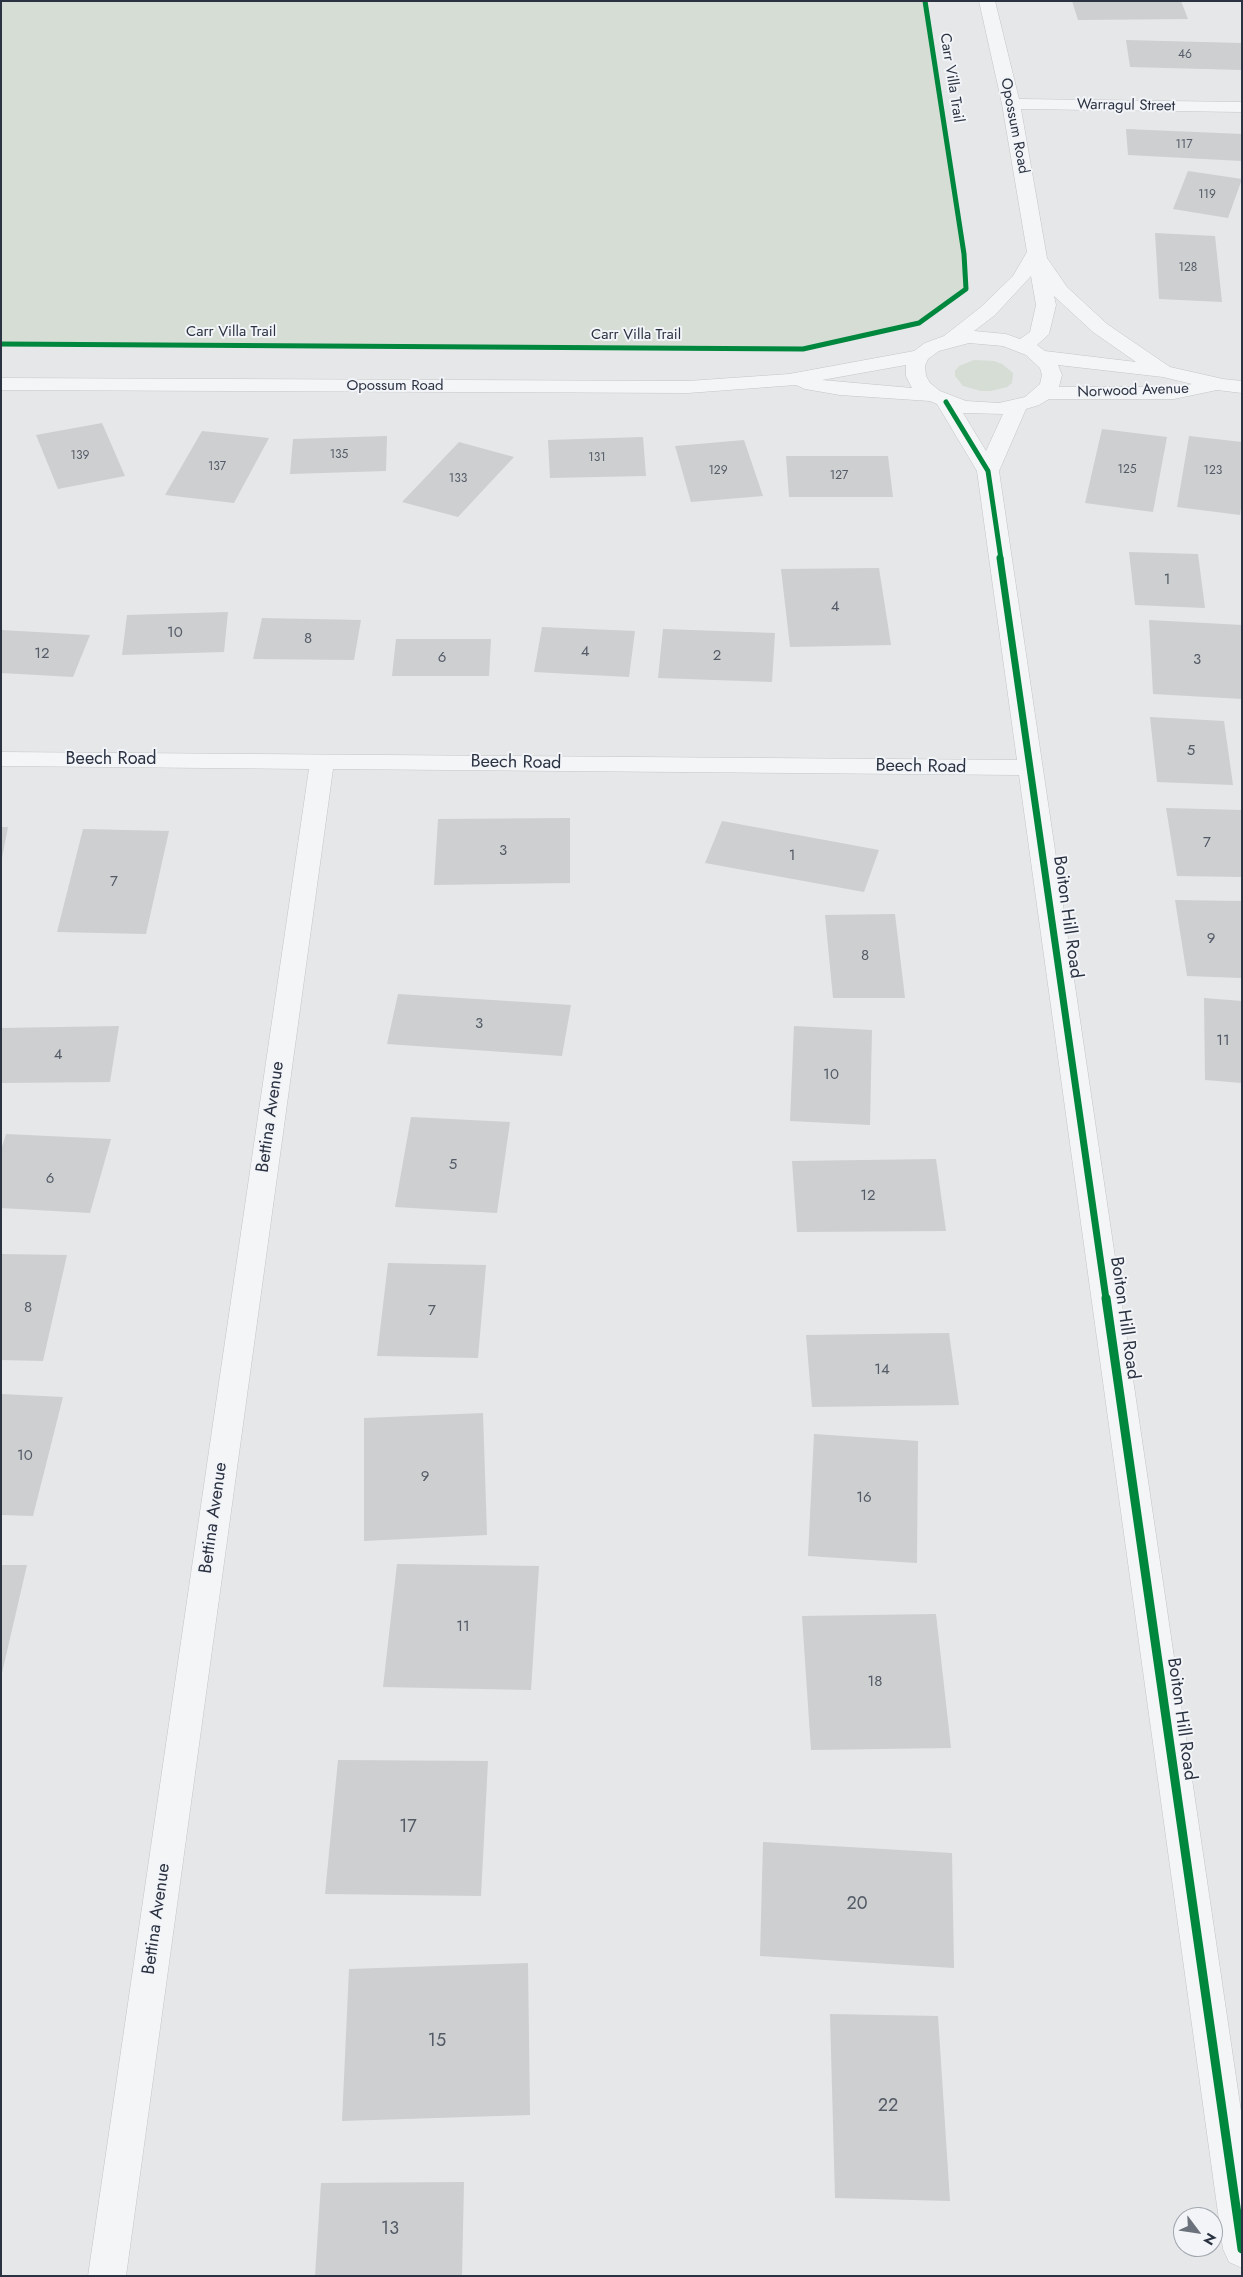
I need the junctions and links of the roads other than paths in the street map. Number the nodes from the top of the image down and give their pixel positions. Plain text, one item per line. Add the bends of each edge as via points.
1 (987, 1) edge
2 (1011, 104) junction
3 (1242, 107) edge
4 (1036, 252) junction
5 (950, 340) junction
6 (1023, 346) junction
7 (920, 356) junction
8 (1041, 357) junction
9 (1163, 371) junction
10 (789, 380) junction
11 (1, 384) edge
12 (1232, 386) edge
13 (1044, 393) junction
14 (940, 399) junction
15 (1017, 406) junction
16 (988, 471) junction
17 (1, 759) edge
18 (322, 761) junction
19 (1031, 768) junction
20 (1242, 2249) edge
21 (107, 2276) edge

1 - 2 street, Opossum Road
2 - 3 street, Warragul Street
2 - 4 street, Opossum Road
4 - 5 street via 1020,279 988,311
4 - 6 street, Opossum Road via 1046,305 1039,334
4 - 9 street, Norwood Avenue via 1060,291 1100,328
5 - 6 street via 987,338
5 - 7 street
6 - 8 street
7 - 10 street, Opossum Road
7 - 14 street, Boiton Hill Road via 916,376 922,386
8 - 9 street, Norwood Avenue
8 - 13 street via 1052,375
9 - 12 street, Norwood Avenue
10 - 11 street, Opossum Road via 688,387
10 - 14 street, Opossum Road via 840,389
12 - 13 street, Norwood Avenue via 1174,393
13 - 15 street, Opossum Road
14 - 15 street, Opossum Road via 980,409
14 - 16 street, Boiton Hill Road
15 - 16 street
16 - 19 street, Boiton Hill Road
17 - 18 street, Beech Road
18 - 19 street, Beech Road
18 - 21 street, Bettina Avenue
19 - 20 street, Boiton Hill Road

